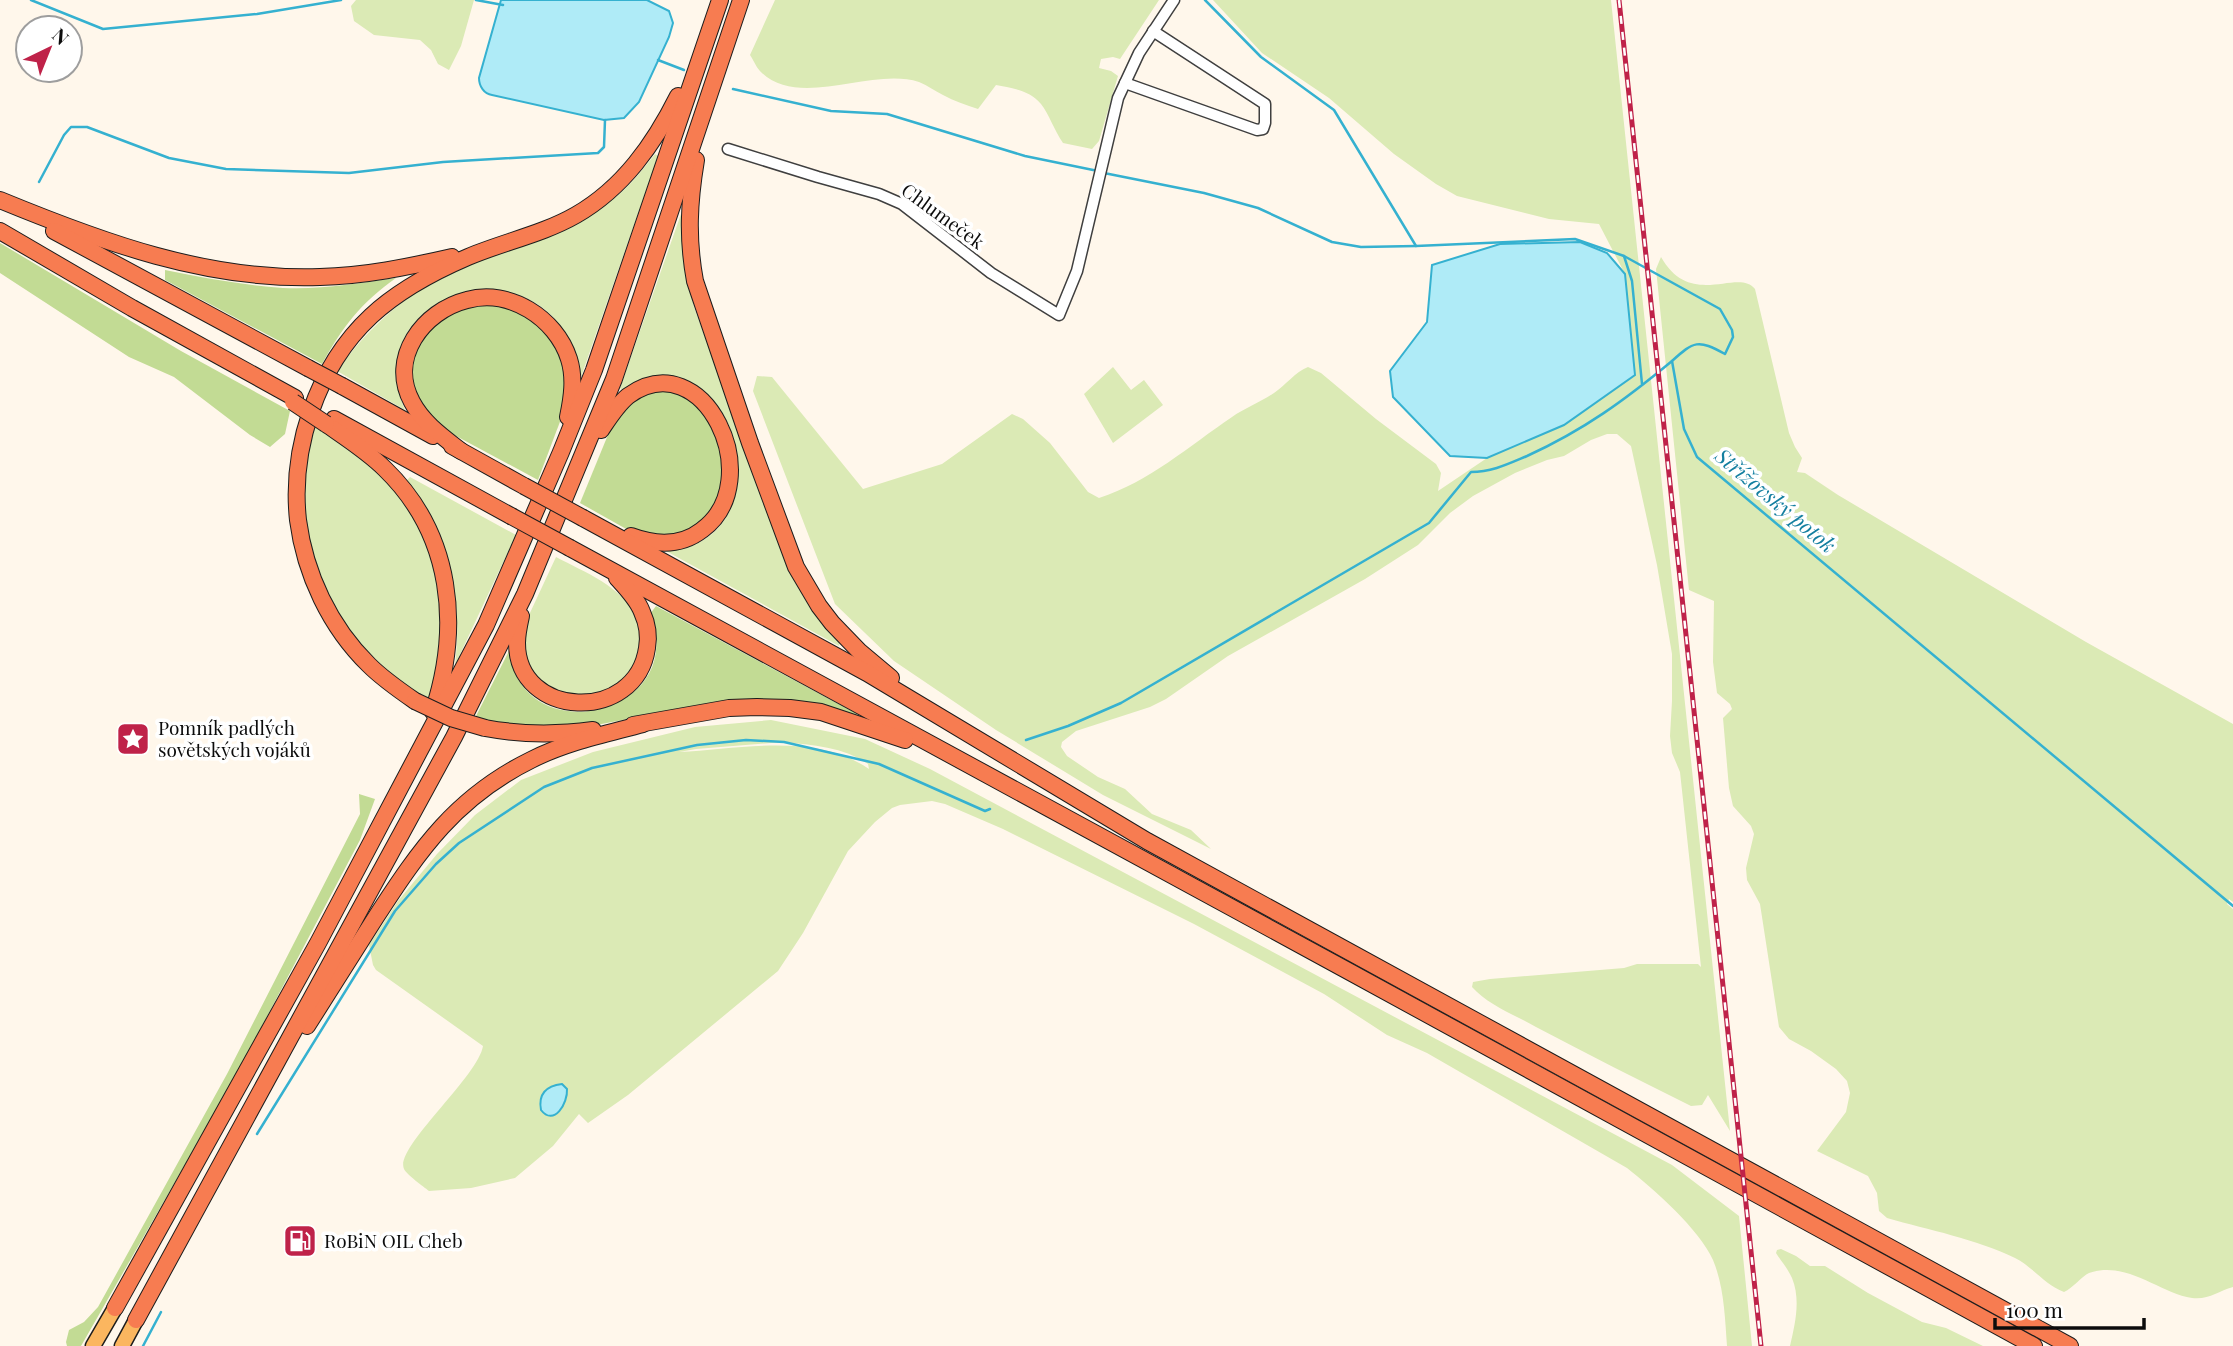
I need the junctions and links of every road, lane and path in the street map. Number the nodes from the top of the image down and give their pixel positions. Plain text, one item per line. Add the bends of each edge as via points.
1 (720, 0) edge
2 (741, 0) edge
3 (1174, 0) edge
4 (710, 27) junction
5 (1153, 31) junction
6 (1125, 83) junction
7 (700, 124) junction
8 (728, 149) dead end
9 (0, 201) edge
10 (0, 231) edge
11 (492, 247) junction
12 (327, 420) junction
13 (461, 451) junction
14 (561, 452) junction
15 (583, 458) junction
16 (583, 518) junction
17 (611, 570) junction
18 (525, 594) junction
19 (643, 724) junction
20 (991, 746) junction
21 (419, 754) junction
22 (948, 755) junction
23 (253, 1106) junction
24 (115, 1308) joint
25 (136, 1320) joint
26 (93, 1346) edge
27 (122, 1346) edge
28 (2034, 1346) edge
29 (2070, 1346) edge

1 - 4 highway
2 - 7 highway
3 - 5 street
4 - 11 highway via 657,136 624,179 576,215
4 - 14 highway via 594,370
5 - 6 street
5 - 6 street via 1265,104 1263,129
6 - 8 street, Chlumeček via 1077,271 1059,315 991,273 898,202
7 - 15 highway
7 - 20 highway via 689,227 695,281 796,566 825,614 860,652
9 - 11 highway via 132,250 251,275 356,275
9 - 13 highway, bridge
10 - 12 highway
11 - 19 highway, bridge via 411,285 352,335 322,380 298,458 296,488 300,534 315,584 342,632 369,665 415,701 451,718 517,734 548,735
12 - 17 highway, bridge
12 - 21 highway via 401,486 435,545 442,570 449,611 448,653
13 - 14 highway via 423,419 411,400 404,378 405,358 421,327 440,311 468,299 496,298 532,311 551,327 569,359 573,378
13 - 16 highway, bridge
14 - 21 highway via 486,625
15 - 16 highway via 627,397 641,389 668,385 692,393 715,415 727,442 730,470 717,516 683,540 668,544 640,540
15 - 18 highway
16 - 20 highway
17 - 18 highway via 644,614 648,641 636,677 605,699 580,704 559,700 530,682 517,643
17 - 22 highway
18 - 23 highway via 454,737
19 - 22 highway via 729,708 790,708 849,720
19 - 23 highway via 532,759 492,782 449,817 404,874
20 - 29 highway via 1147,841
21 - 24 highway
22 - 28 highway
23 - 25 highway
24 - 26 main road
25 - 27 main road

